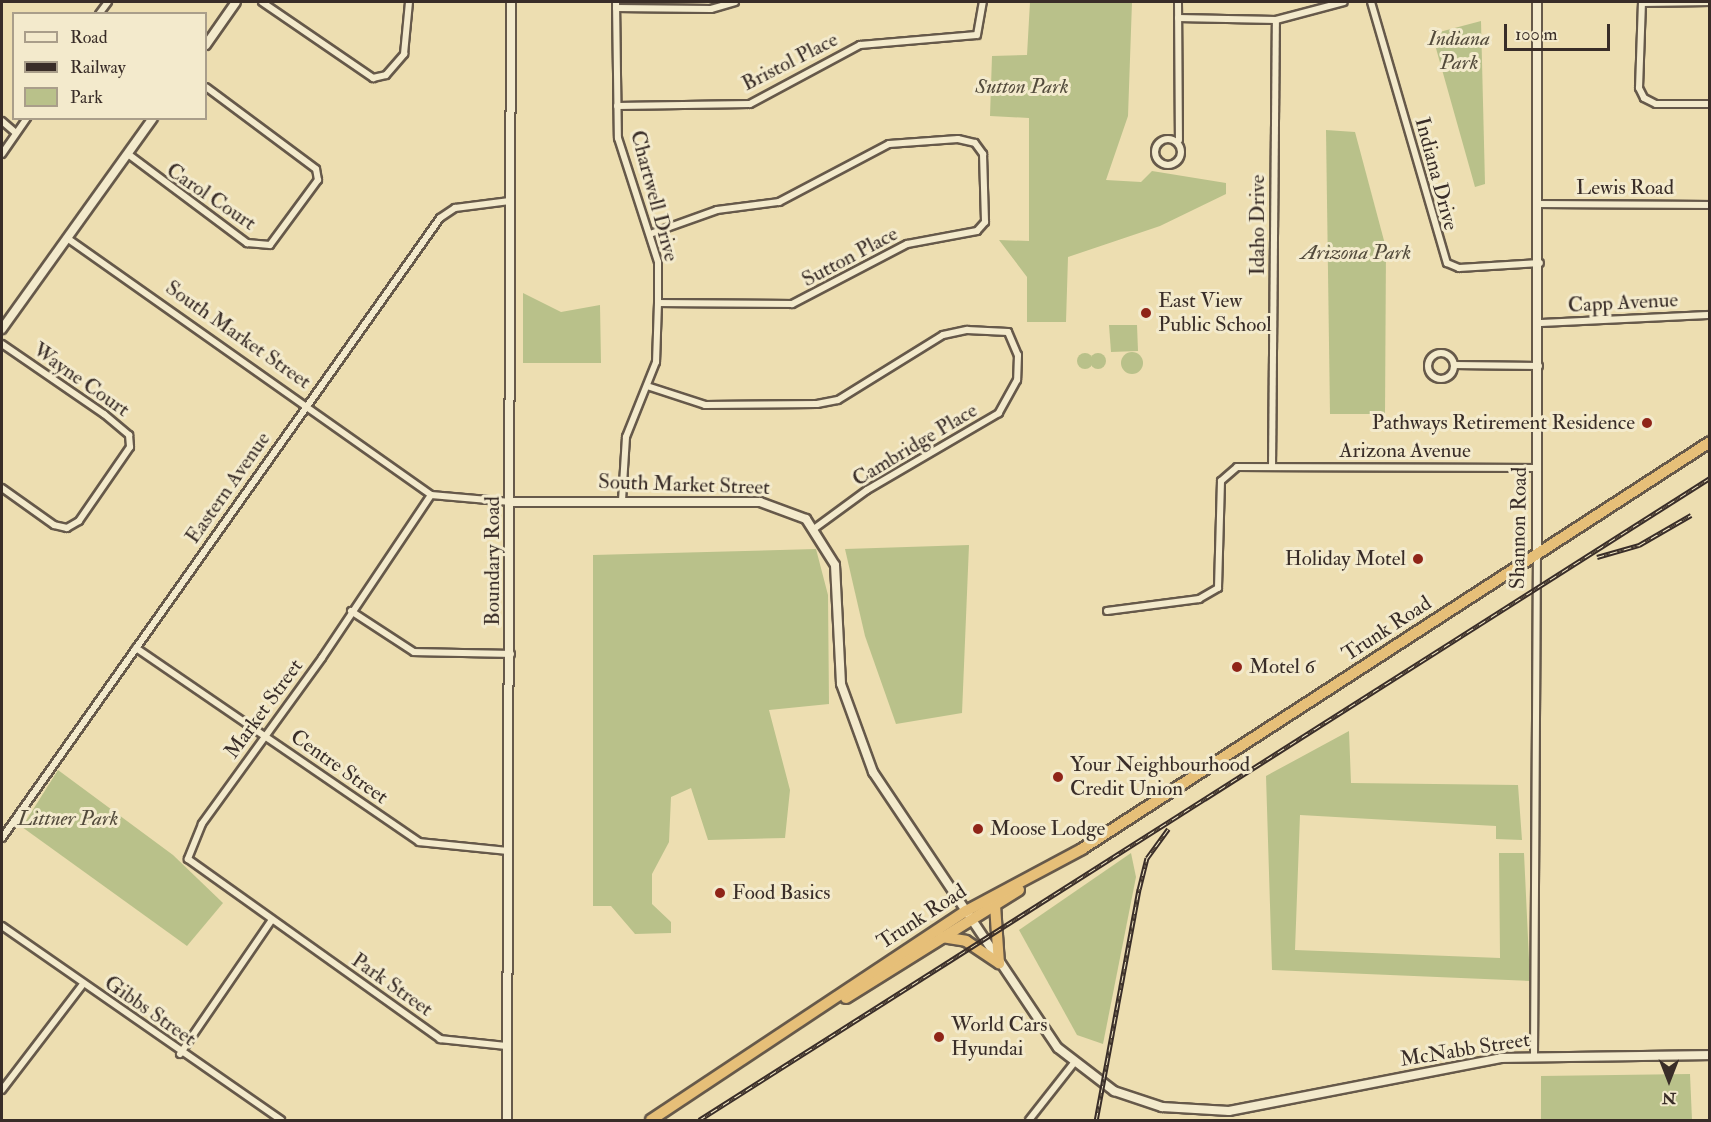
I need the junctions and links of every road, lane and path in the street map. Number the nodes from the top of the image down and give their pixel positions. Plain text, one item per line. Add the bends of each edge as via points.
1 (236, 2) edge
2 (262, 2) edge
3 (409, 2) edge
4 (510, 2) edge
5 (735, 2) edge
6 (983, 2) edge
7 (1178, 2) edge
8 (1344, 2) edge
9 (1371, 2) edge
10 (1537, 2) edge
11 (1642, 2) edge
12 (1710, 2) edge
13 (616, 5) edge
14 (1178, 18) junction
15 (1276, 20) junction
16 (207, 44) edge
17 (207, 88) edge
18 (1710, 104) edge
19 (617, 106) junction
20 (26, 120) edge
21 (152, 120) edge
22 (2, 121) edge
23 (16, 133) junction
24 (1179, 140) junction
25 (2, 154) edge
26 (128, 154) junction
27 (510, 201) junction
28 (1540, 204) junction
29 (1710, 205) edge
30 (650, 234) junction
31 (67, 238) junction
32 (1540, 263) junction
33 (658, 303) junction
34 (1710, 315) edge
35 (1539, 323) junction
36 (2, 329) edge
37 (2, 344) edge
38 (1454, 366) junction
39 (1539, 366) junction
40 (647, 386) junction
41 (306, 406) junction
42 (1710, 442) edge
43 (1272, 467) junction
44 (1538, 468) junction
45 (2, 488) edge
46 (431, 495) junction
47 (622, 500) junction
48 (511, 502) junction
49 (815, 528) junction
50 (1537, 551) junction
51 (351, 610) junction
52 (1107, 611) dead end
53 (136, 648) junction
54 (511, 654) junction
55 (263, 735) junction
56 (2, 838) edge
57 (508, 851) junction
58 (1053, 866) junction
59 (995, 905) junction
60 (969, 915) junction
61 (271, 921) junction
62 (2, 926) edge
63 (942, 937) junction
64 (999, 963) junction
65 (83, 984) junction
66 (819, 1012) junction
67 (506, 1046) junction
68 (180, 1054) junction
69 (1710, 1055) edge
70 (1534, 1056) junction
71 (1073, 1064) junction
72 (2, 1090) edge
73 (1229, 1111) joint
74 (281, 1120) edge
75 (507, 1120) edge
76 (651, 1120) edge
77 (1029, 1120) edge

1 - 16 street
2 - 3 street via 373,78 386,75 405,54
4 - 27 main road, Boundary Road
5 - 13 street via 711,9
6 - 19 street, Bristol Place via 984,21 977,35 860,45 750,104
7 - 14 street
8 - 15 street
9 - 32 street, Indiana Drive via 1446,263 1459,268
10 - 28 street, Shannon Road
11 - 12 street
11 - 18 street via 1639,88 1644,98 1656,104
13 - 19 street, Chartwell Drive
14 - 15 street
14 - 24 street
15 - 43 street, Idaho Drive
17 - 26 street, Carol Court via 316,169 318,180 270,245 247,243
19 - 30 street, Chartwell Drive via 620,151
20 - 23 street
21 - 26 street
22 - 23 street
23 - 25 street
24 - 24 street via 1158,145 1161,164 1177,162
26 - 31 street
27 - 41 street, Eastern Avenue via 455,208 440,218
27 - 48 main road, Boundary Road
28 - 29 street, Lewis Road
28 - 32 street, Shannon Road
30 - 33 street, Chartwell Drive
30 - 33 street, Sutton Place via 717,210 779,202 889,144 958,139 975,143 983,154 985,222 977,231 907,244 792,304
31 - 36 street
31 - 41 street, South Market Street
32 - 35 street, Shannon Road
33 - 40 street, Chartwell Drive via 656,362
34 - 35 street, Capp Avenue
35 - 39 street, Shannon Road
37 - 45 street, Wayne Court via 104,414 129,435 130,447 79,521 67,528 54,525
38 - 38 street via 1443,352 1434,354 1427,365 1440,379
38 - 39 street
39 - 44 street, Shannon Road
40 - 47 street, Chartwell Drive via 626,437
40 - 49 street, Cambridge Place via 705,405 817,404 838,400 942,335 967,330 1008,332 1018,355 1017,380 999,413 867,490
41 - 46 street, South Market Street
41 - 53 street, Eastern Avenue
42 - 50 highway, Trunk Road
43 - 44 street, Arizona Avenue
43 - 52 street, Arizona Avenue via 1237,467 1221,481 1221,574 1209,597
44 - 50 street, Shannon Road
46 - 48 street, South Market Street
46 - 51 street, Market Street
47 - 48 main road, South Market Street
47 - 49 main road, South Market Street via 760,502 794,511
48 - 54 main road, Boundary Road
49 - 60 main road, South Market Street via 834,566 841,684 857,739 891,801
50 - 58 highway, Trunk Road
50 - 70 street, Shannon Road
51 - 54 street via 414,652
51 - 55 street, Market Street
53 - 55 street, Centre Street
53 - 56 street, Eastern Avenue
54 - 57 main road, Boundary Road
55 - 57 street, Centre Street via 418,842
55 - 61 street, Market Street via 187,853 191,866
57 - 67 main road, Boundary Road
58 - 59 highway, Trunk Road
58 - 60 highway, Trunk Road
59 - 60 highway, Trunk Road
59 - 64 highway
60 - 63 highway, Trunk Road
60 - 64 main road, South Market Street
60 - 66 highway, Trunk Road
61 - 67 street, Park Street via 440,1039
61 - 68 street
62 - 65 street, Gibbs Street
63 - 64 highway via 966,941
63 - 66 highway, Trunk Road
64 - 71 main road, South Market Street
65 - 68 street, Gibbs Street
65 - 72 street via 21,1071
66 - 76 highway, Trunk Road
67 - 75 main road, Boundary Road
68 - 74 street, Gibbs Street
69 - 70 main road, McNabb Street
70 - 73 main road, McNabb Street
71 - 73 main road, South Market Street via 1136,1099 1162,1107
71 - 77 street

